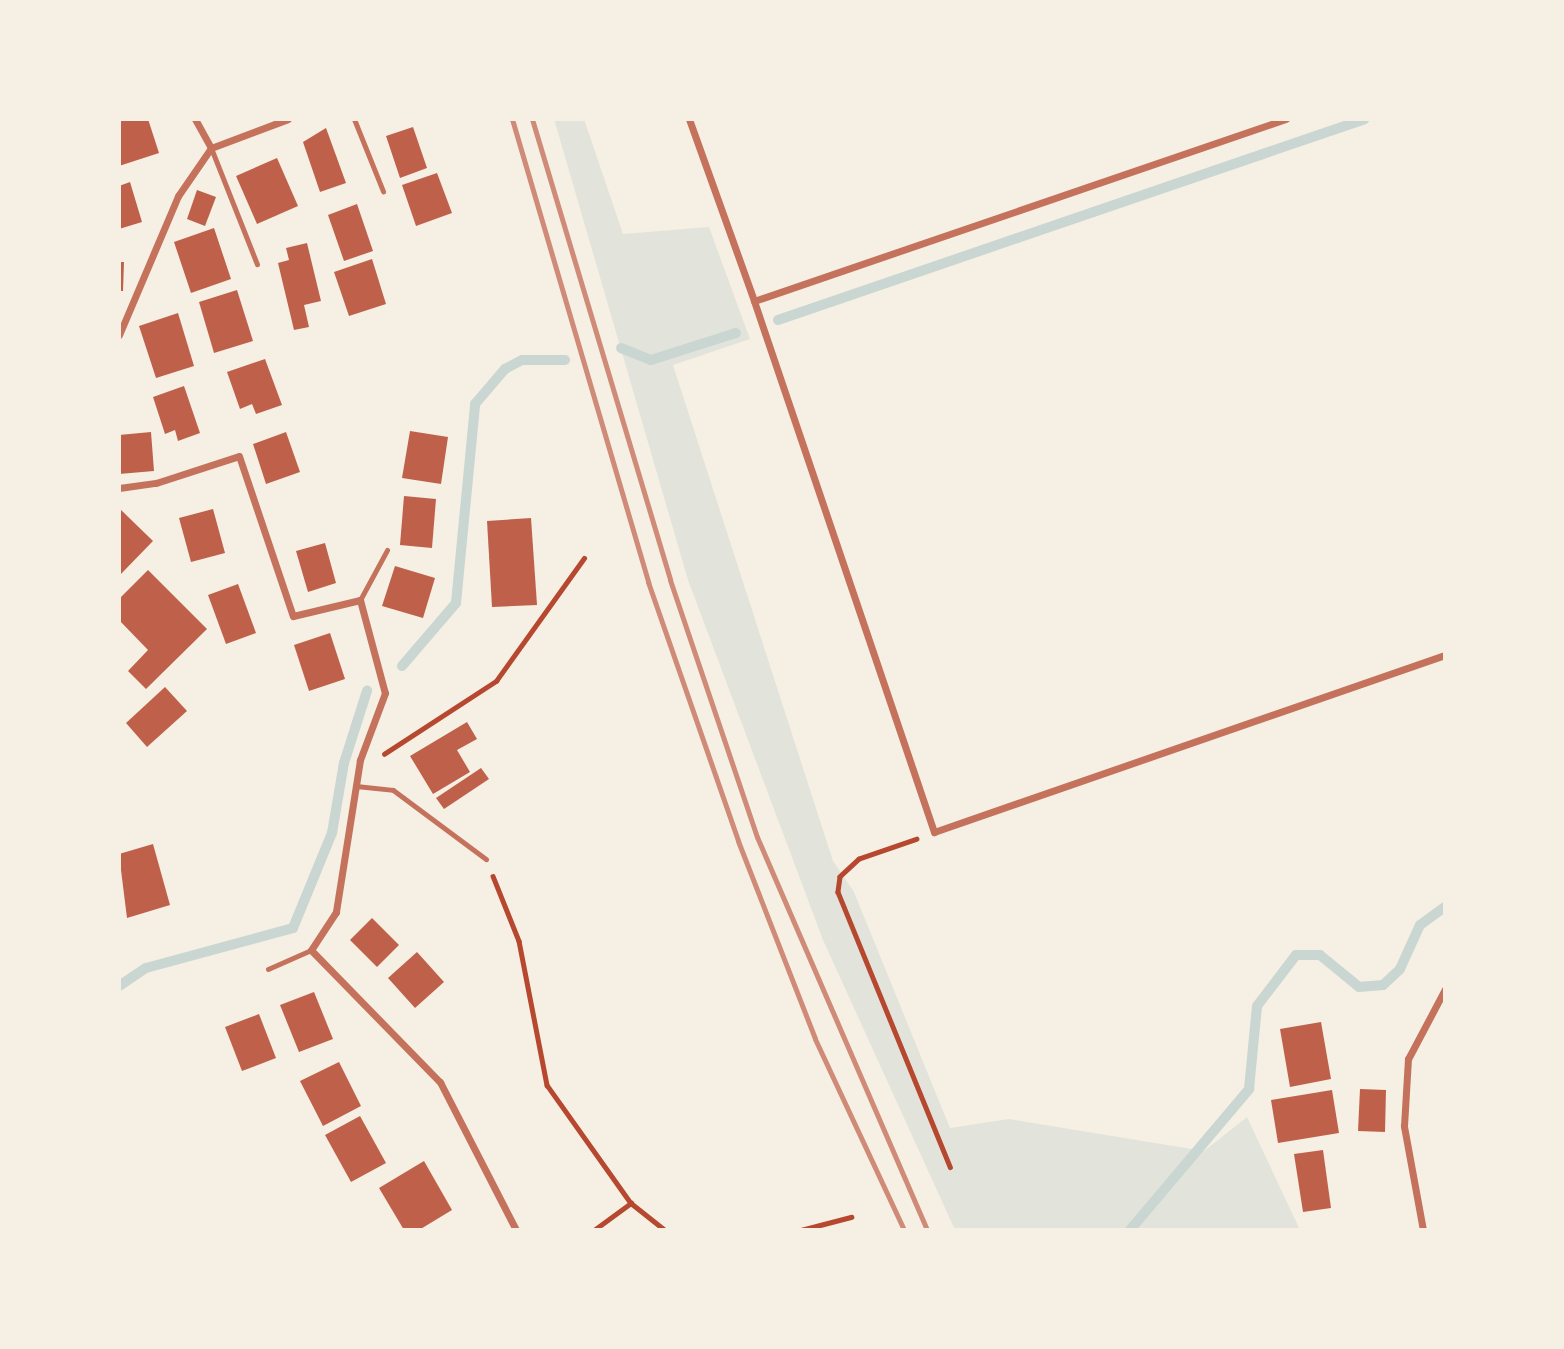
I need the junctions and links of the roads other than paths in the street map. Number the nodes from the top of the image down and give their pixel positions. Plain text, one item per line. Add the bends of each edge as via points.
1 (195, 119) edge
2 (288, 119) edge
3 (354, 119) edge
4 (689, 119) edge
5 (1286, 119) edge
6 (211, 148) junction
7 (383, 191) dead end
8 (257, 264) dead end
9 (754, 301) junction
10 (119, 335) edge
11 (119, 488) edge
12 (387, 550) dead end
13 (360, 600) junction
14 (1445, 655) edge
15 (356, 786) junction
16 (486, 859) road end
17 (311, 950) junction
18 (268, 969) dead end
19 (1445, 989) edge
20 (516, 1230) edge
21 (1423, 1230) edge

1 - 6 street
2 - 6 street
3 - 7 lane
4 - 9 street
5 - 9 street
6 - 8 lane
6 - 10 street via 178,196
9 - 14 street via 934,832
11 - 13 street via 156,483 239,456 293,616
12 - 13 lane
13 - 15 street via 386,693 360,760
15 - 16 lane via 393,790
15 - 17 street via 336,912
17 - 18 lane
17 - 20 street via 440,1082
19 - 21 street via 1408,1059 1404,1126

